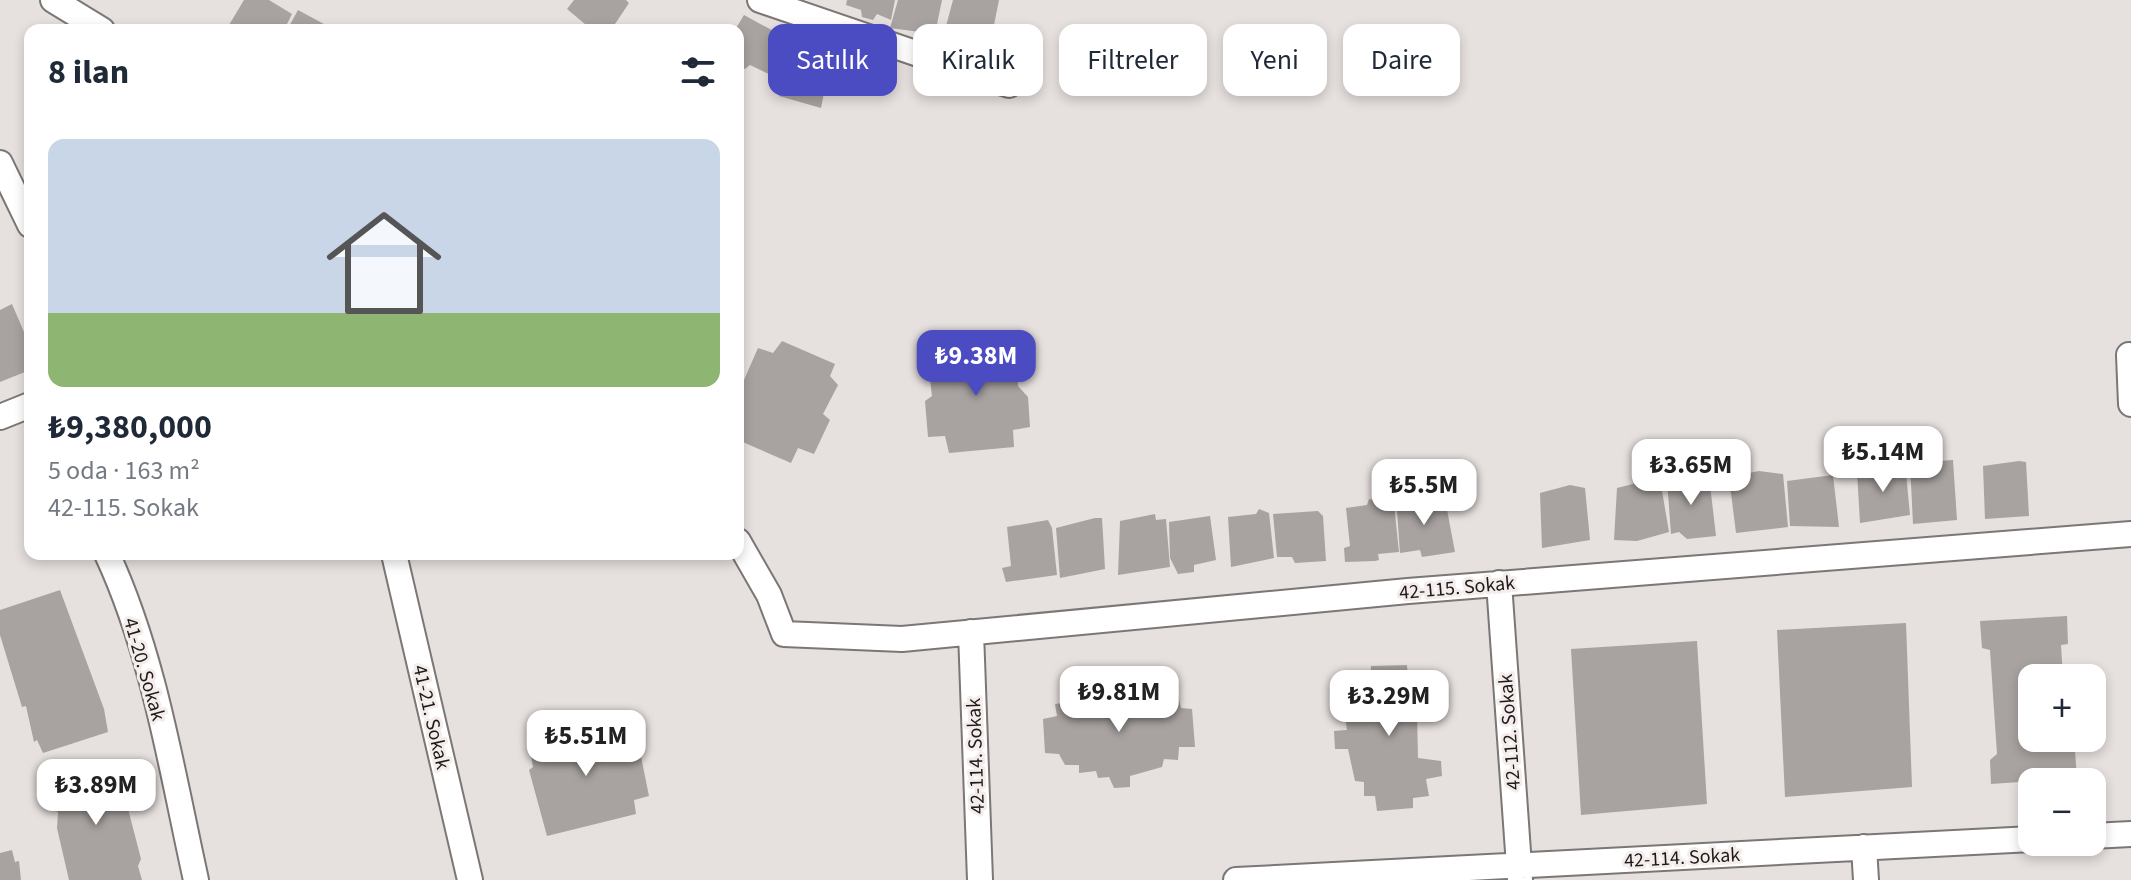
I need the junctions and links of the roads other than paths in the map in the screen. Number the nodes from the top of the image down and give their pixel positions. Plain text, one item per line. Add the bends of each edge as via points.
1 (53, 0) edge
2 (760, 0) edge
3 (92, 24) edge
4 (913, 52) edge
5 (0, 163) edge
6 (24, 213) edge
7 (2129, 355) edge
8 (2131, 404) edge
9 (24, 407) edge
10 (0, 417) edge
11 (2131, 534) edge
12 (744, 551) edge
13 (110, 560) edge
14 (395, 560) edge
15 (1499, 583) junction
16 (971, 632) junction
17 (2131, 834) edge
18 (2106, 835) edge
19 (2018, 840) edge
20 (1864, 847) junction
21 (1582, 871) edge
22 (1519, 873) edge
23 (196, 880) edge
24 (470, 880) edge
25 (980, 880) edge
26 (1236, 880) edge
27 (1866, 880) edge

1 - 3 street
2 - 4 street
5 - 6 street
7 - 8 street
9 - 10 street
11 - 15 street, 42-115. Sokak
12 - 16 street, 42-115. Sokak via 784,634 902,639
13 - 23 street, 41-20. Sokak via 157,704
14 - 24 street, 41-21. Sokak
15 - 16 street, 42-115. Sokak
15 - 22 street, 42-112. Sokak
16 - 25 street, 42-114. Sokak
17 - 18 street
19 - 20 street, 42-114. Sokak
20 - 21 street, 42-114. Sokak
20 - 27 street
21 - 22 street, 42-114. Sokak
22 - 26 street, 42-114. Sokak

